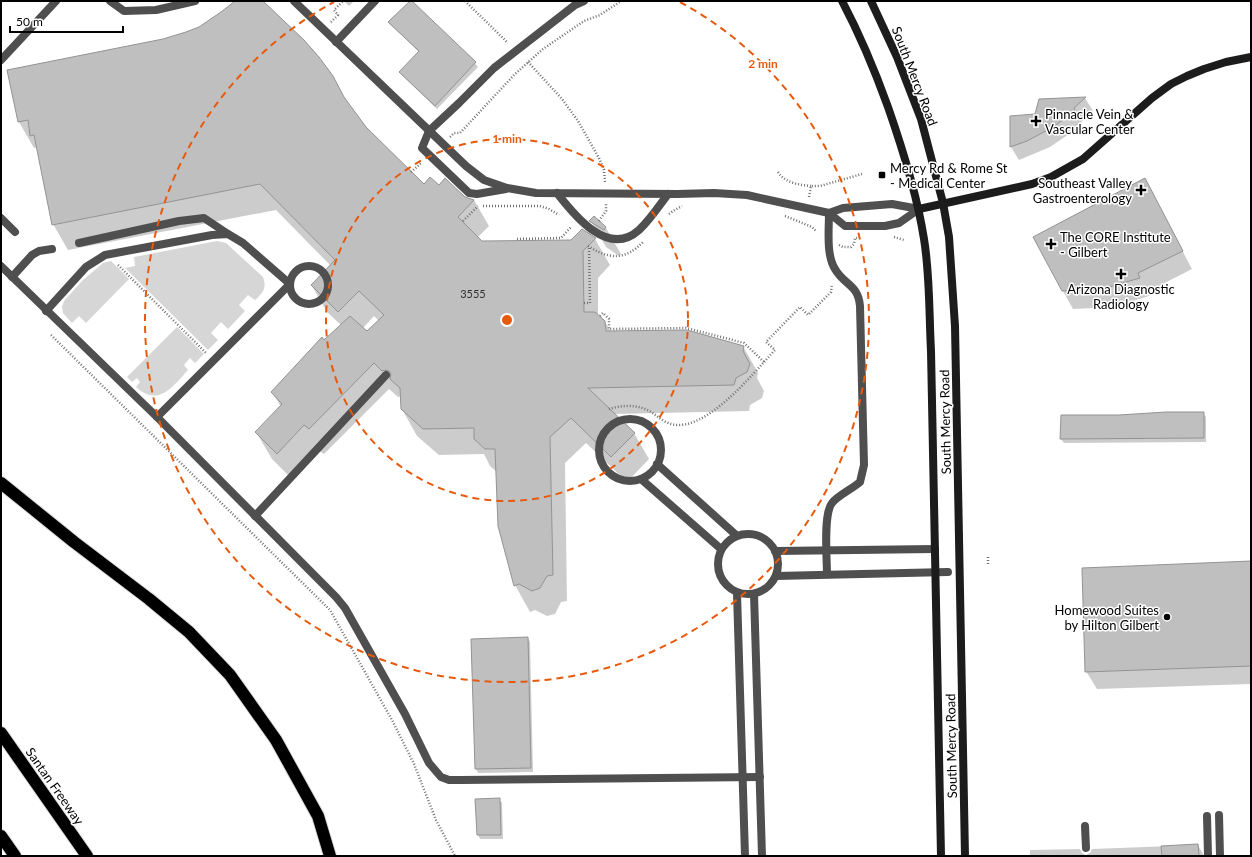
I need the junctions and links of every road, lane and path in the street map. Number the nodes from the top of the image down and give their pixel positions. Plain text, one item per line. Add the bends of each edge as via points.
1 (56, 1) edge
2 (110, 1) edge
3 (195, 1) edge
4 (294, 1) edge
5 (343, 1) edge
6 (375, 1) edge
7 (464, 1) edge
8 (584, 1) edge
9 (620, 1) edge
10 (842, 1) edge
11 (871, 1) edge
12 (324, 30) junction
13 (336, 42) junction
14 (516, 51) junction
15 (2, 56) edge
16 (1251, 57) edge
17 (528, 62) junction
18 (429, 131) junction
19 (443, 144) junction
20 (430, 155) junction
21 (411, 172) dead end
22 (778, 172) dead end
23 (862, 174) dead end
24 (811, 186) junction
25 (507, 188) junction
26 (556, 193) junction
27 (606, 194) junction
28 (668, 194) junction
29 (942, 203) junction
30 (688, 204) dead end
31 (806, 208) junction
32 (919, 209) junction
33 (829, 213) junction
34 (779, 214) dead end
35 (1, 218) edge
36 (564, 218) dead end
37 (665, 218) dead end
38 (462, 221) dead end
39 (599, 221) dead end
40 (568, 222) dead end
41 (571, 226) junction
42 (575, 230) dead end
43 (15, 232) dead end
44 (818, 233) dead end
45 (228, 234) junction
46 (888, 237) dead end
47 (517, 238) dead end
48 (647, 238) dead end
49 (862, 238) dead end
50 (904, 240) dead end
51 (79, 243) dead end
52 (829, 244) junction
53 (52, 249) dead end
54 (108, 254) junction
55 (1, 266) edge
56 (12, 277) junction
57 (830, 279) dead end
58 (290, 284) junction
59 (584, 303) dead end
60 (46, 311) junction
61 (600, 316) dead end
62 (51, 335) dead end
63 (214, 361) junction
64 (764, 362) junction
65 (386, 375) dead end
66 (609, 409) dead end
67 (157, 417) junction
68 (657, 464) junction
69 (641, 479) junction
70 (1, 483) edge
71 (255, 516) junction
72 (736, 535) junction
73 (721, 549) junction
74 (935, 549) junction
75 (827, 550) junction
76 (775, 551) junction
77 (988, 557) dead end
78 (988, 564) dead end
79 (935, 572) junction
80 (948, 572) dead end
81 (827, 574) junction
82 (776, 576) junction
83 (737, 593) junction
84 (754, 594) junction
85 (1, 732) edge
86 (743, 777) junction
87 (760, 777) junction
88 (1219, 815) dead end
89 (1207, 816) dead end
90 (1085, 826) dead end
91 (1, 836) edge
92 (1086, 848) dead end
93 (15, 856) edge
94 (87, 856) edge
95 (330, 856) edge
96 (455, 856) edge
97 (745, 856) edge
98 (762, 856) edge
99 (941, 856) edge
100 (965, 856) edge
101 (1208, 856) edge
102 (1220, 856) edge

1 - 15 lane
2 - 3 lane via 124,11 156,10
4 - 12 lane
5 - 12 path via 334,10 338,15
6 - 13 lane
7 - 14 path
8 - 14 lane via 575,5
9 - 17 path via 600,15 584,21
10 - 32 main road, South Mercy Road via 875,72 896,128
11 - 29 main road, South Mercy Road via 922,119
12 - 13 lane
13 - 18 lane
14 - 18 lane via 494,68
16 - 29 main road via 1204,69 1171,84 1083,159 1051,177 1032,184
17 - 19 path via 460,133 454,133
17 - 27 path via 562,99 592,144 604,170
18 - 19 lane
18 - 20 lane via 422,148
19 - 25 lane via 484,180
20 - 21 path
20 - 25 lane via 469,193 477,194
22 - 24 path via 788,181
23 - 24 path via 820,186
24 - 31 path
25 - 26 lane via 536,193
26 - 27 lane
26 - 28 lane via 584,224 605,238 616,240 627,238 638,231
27 - 28 lane
27 - 39 path via 606,211
28 - 31 lane via 747,195
29 - 32 main road
29 - 100 main road, South Mercy Road via 949,237 956,326
30 - 37 path via 673,210
31 - 33 lane
32 - 33 lane via 892,204 843,208
32 - 33 lane via 899,223 885,226 845,226
32 - 74 main road, South Mercy Road via 928,278
33 - 52 lane
34 - 44 path via 812,227
35 - 43 lane
36 - 38 path via 540,206 478,206
40 - 41 path
41 - 42 path
41 - 47 path via 561,238
45 - 51 lane via 204,218
45 - 54 lane
45 - 58 lane via 243,243
46 - 50 path
48 - 59 path via 634,251 621,256 608,256 589,246 590,303
49 - 52 path via 855,238 851,247
52 - 75 lane via 834,268 859,297 864,465 860,482 831,503 826,522
53 - 56 lane via 32,255
54 - 60 lane via 86,267
54 - 63 path
55 - 56 lane
56 - 60 lane
57 - 64 path via 831,292 808,315 800,307 766,342 775,350
58 - 58 lane via 295,272 306,266 319,268 329,282 324,298 312,304 306,304 294,297
58 - 63 lane
60 - 67 lane
61 - 64 path via 603,313 609,319 609,329 686,328 744,343
62 - 96 path via 330,610 403,742 436,820
63 - 67 lane
64 - 66 path via 725,402 693,422 671,424 650,411 635,406 624,405
65 - 71 lane
67 - 71 lane
68 - 69 lane via 650,474
68 - 69 lane via 660,457 658,437 647,424 631,419 615,422 608,428 603,434 598,451 605,469 612,476 622,480
68 - 72 lane
69 - 73 lane
70 - 95 highway via 189,632 230,675 276,740 318,816
71 - 86 lane via 345,608 405,714 429,763 441,777 449,780
72 - 73 lane
72 - 76 lane via 745,533 763,537
73 - 83 lane via 717,566 719,575 723,582
74 - 75 lane
74 - 79 main road, South Mercy Road
75 - 76 lane
75 - 81 lane
76 - 82 lane via 778,559
77 - 78 path
79 - 80 lane
79 - 81 lane
79 - 99 main road, South Mercy Road
81 - 82 lane
82 - 84 lane via 767,587
83 - 84 lane
83 - 86 lane
84 - 87 lane
85 - 94 highway, Santan Freeway
86 - 87 lane
86 - 97 lane
87 - 98 lane
88 - 102 lane
89 - 101 lane
90 - 92 lane
91 - 93 highway

